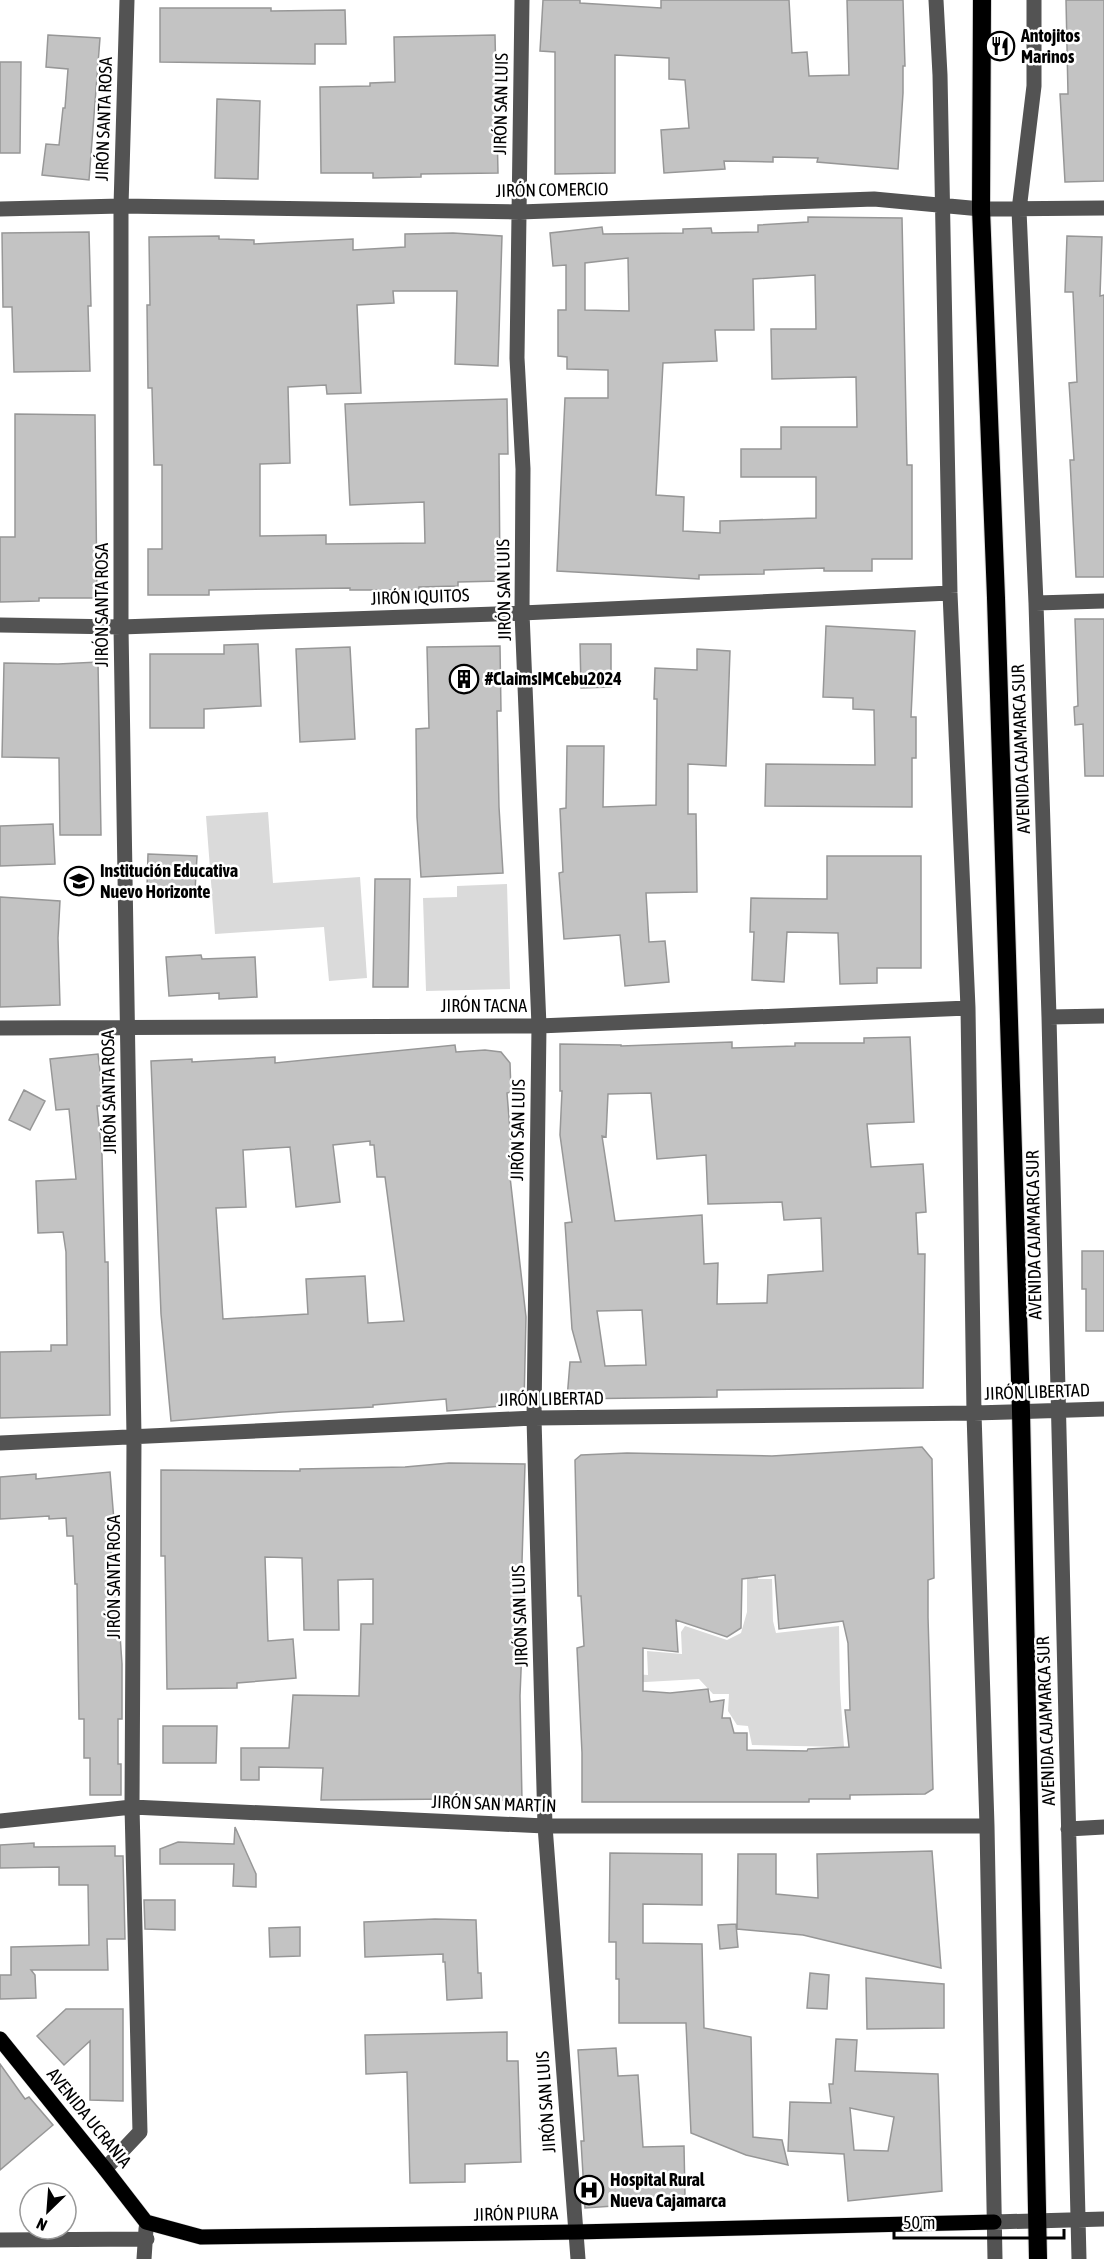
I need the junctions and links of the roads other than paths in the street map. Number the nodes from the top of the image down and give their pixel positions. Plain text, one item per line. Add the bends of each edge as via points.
1 (127, 0) edge
2 (522, 0) edge
3 (936, 0) edge
4 (982, 0) edge
5 (1034, 0) edge
6 (942, 205) junction
7 (121, 206) junction
8 (1104, 208) edge
9 (0, 209) edge
10 (981, 209) junction
11 (1019, 210) junction
12 (520, 212) junction
13 (950, 593) junction
14 (1104, 601) edge
15 (1036, 603) junction
16 (522, 613) junction
17 (0, 625) edge
18 (121, 627) junction
19 (968, 1008) junction
20 (1104, 1016) edge
21 (1049, 1017) junction
22 (128, 1026) junction
23 (539, 1026) junction
24 (0, 1028) edge
25 (1104, 1409) edge
26 (1021, 1410) junction
27 (1057, 1410) junction
28 (974, 1413) junction
29 (534, 1418) junction
30 (134, 1437) junction
31 (0, 1443) edge
32 (132, 1807) junction
33 (0, 1821) edge
34 (545, 1826) junction
35 (987, 1826) junction
36 (1104, 1827) edge
37 (1068, 1829) junction
38 (0, 2039) edge
39 (105, 2169) junction
40 (1078, 2219) junction
41 (1104, 2219) edge
42 (1036, 2220) junction
43 (146, 2222) junction
44 (994, 2222) junction
45 (576, 2232) junction
46 (147, 2239) junction
47 (0, 2240) edge
48 (144, 2259) edge
49 (578, 2259) edge
50 (995, 2259) edge
51 (1038, 2259) edge
52 (1078, 2259) edge

1 - 7 street, JIRÓN SANTA ROSA
2 - 12 street, JIRÓN SAN LUIS
3 - 6 street
4 - 10 highway
5 - 11 street, AVENIDA CAJAMARCA SUR via 1034,86
6 - 10 street, JIRÓN COMERCIO
6 - 12 street, JIRÓN COMERCIO via 874,199
6 - 13 street
7 - 9 street, JIRÓN COMERCIO
7 - 12 street, JIRÓN COMERCIO
7 - 18 street, JIRÓN SANTA ROSA
8 - 11 street, JIRÓN COMERCIO
10 - 11 street, JIRÓN COMERCIO
10 - 26 highway
11 - 15 street, AVENIDA CAJAMARCA SUR
12 - 16 street, JIRÓN SAN LUIS via 517,358 523,469
13 - 16 street, JIRÓN IQUITOS
13 - 19 street
14 - 15 street
15 - 21 street, AVENIDA CAJAMARCA SUR
16 - 18 street, JIRÓN IQUITOS
16 - 23 street, JIRÓN SAN LUIS
17 - 18 street, JIRÓN IQUITOS
18 - 22 street, JIRÓN SANTA ROSA
19 - 23 street, JIRÓN TACNA
19 - 28 street
20 - 21 street
21 - 27 street, AVENIDA CAJAMARCA SUR
22 - 23 street, JIRÓN TACNA
22 - 24 street, JIRÓN TACNA
22 - 30 street, JIRÓN SANTA ROSA
23 - 29 street, JIRÓN SAN LUIS
25 - 27 street, JIRÓN LIBERTAD
26 - 27 street, JIRÓN LIBERTAD
26 - 28 street, JIRÓN LIBERTAD
26 - 42 highway
27 - 37 street, AVENIDA CAJAMARCA SUR
28 - 29 street, JIRÓN LIBERTAD
28 - 35 street
29 - 30 street, JIRÓN LIBERTAD
29 - 34 street, JIRÓN SAN LUIS
30 - 31 street, JIRÓN LIBERTAD
30 - 32 street, JIRÓN SANTA ROSA
32 - 33 street, JIRÓN SAN MARTÍN
32 - 34 street, JIRÓN SAN MARTÍN
32 - 39 street, JIRÓN SANTA ROSA via 140,2132
34 - 35 street, JIRÓN SAN MARTÍN
34 - 45 street, JIRÓN SAN LUIS
35 - 44 street
36 - 37 street
37 - 40 street, AVENIDA CAJAMARCA SUR
38 - 39 main road, AVENIDA UCRANIA
39 - 43 main road, AVENIDA UCRANIA
40 - 41 street, JIRÓN PIURA
40 - 42 street, JIRÓN PIURA
40 - 52 street, AVENIDA CAJAMARCA SUR
42 - 44 street, JIRÓN PIURA
42 - 51 highway
43 - 45 main road, JIRÓN PIURA via 201,2237
43 - 46 street
44 - 45 main road, JIRÓN PIURA
44 - 50 street
45 - 49 street, JIRÓN SAN LUIS
46 - 47 street
46 - 48 street

